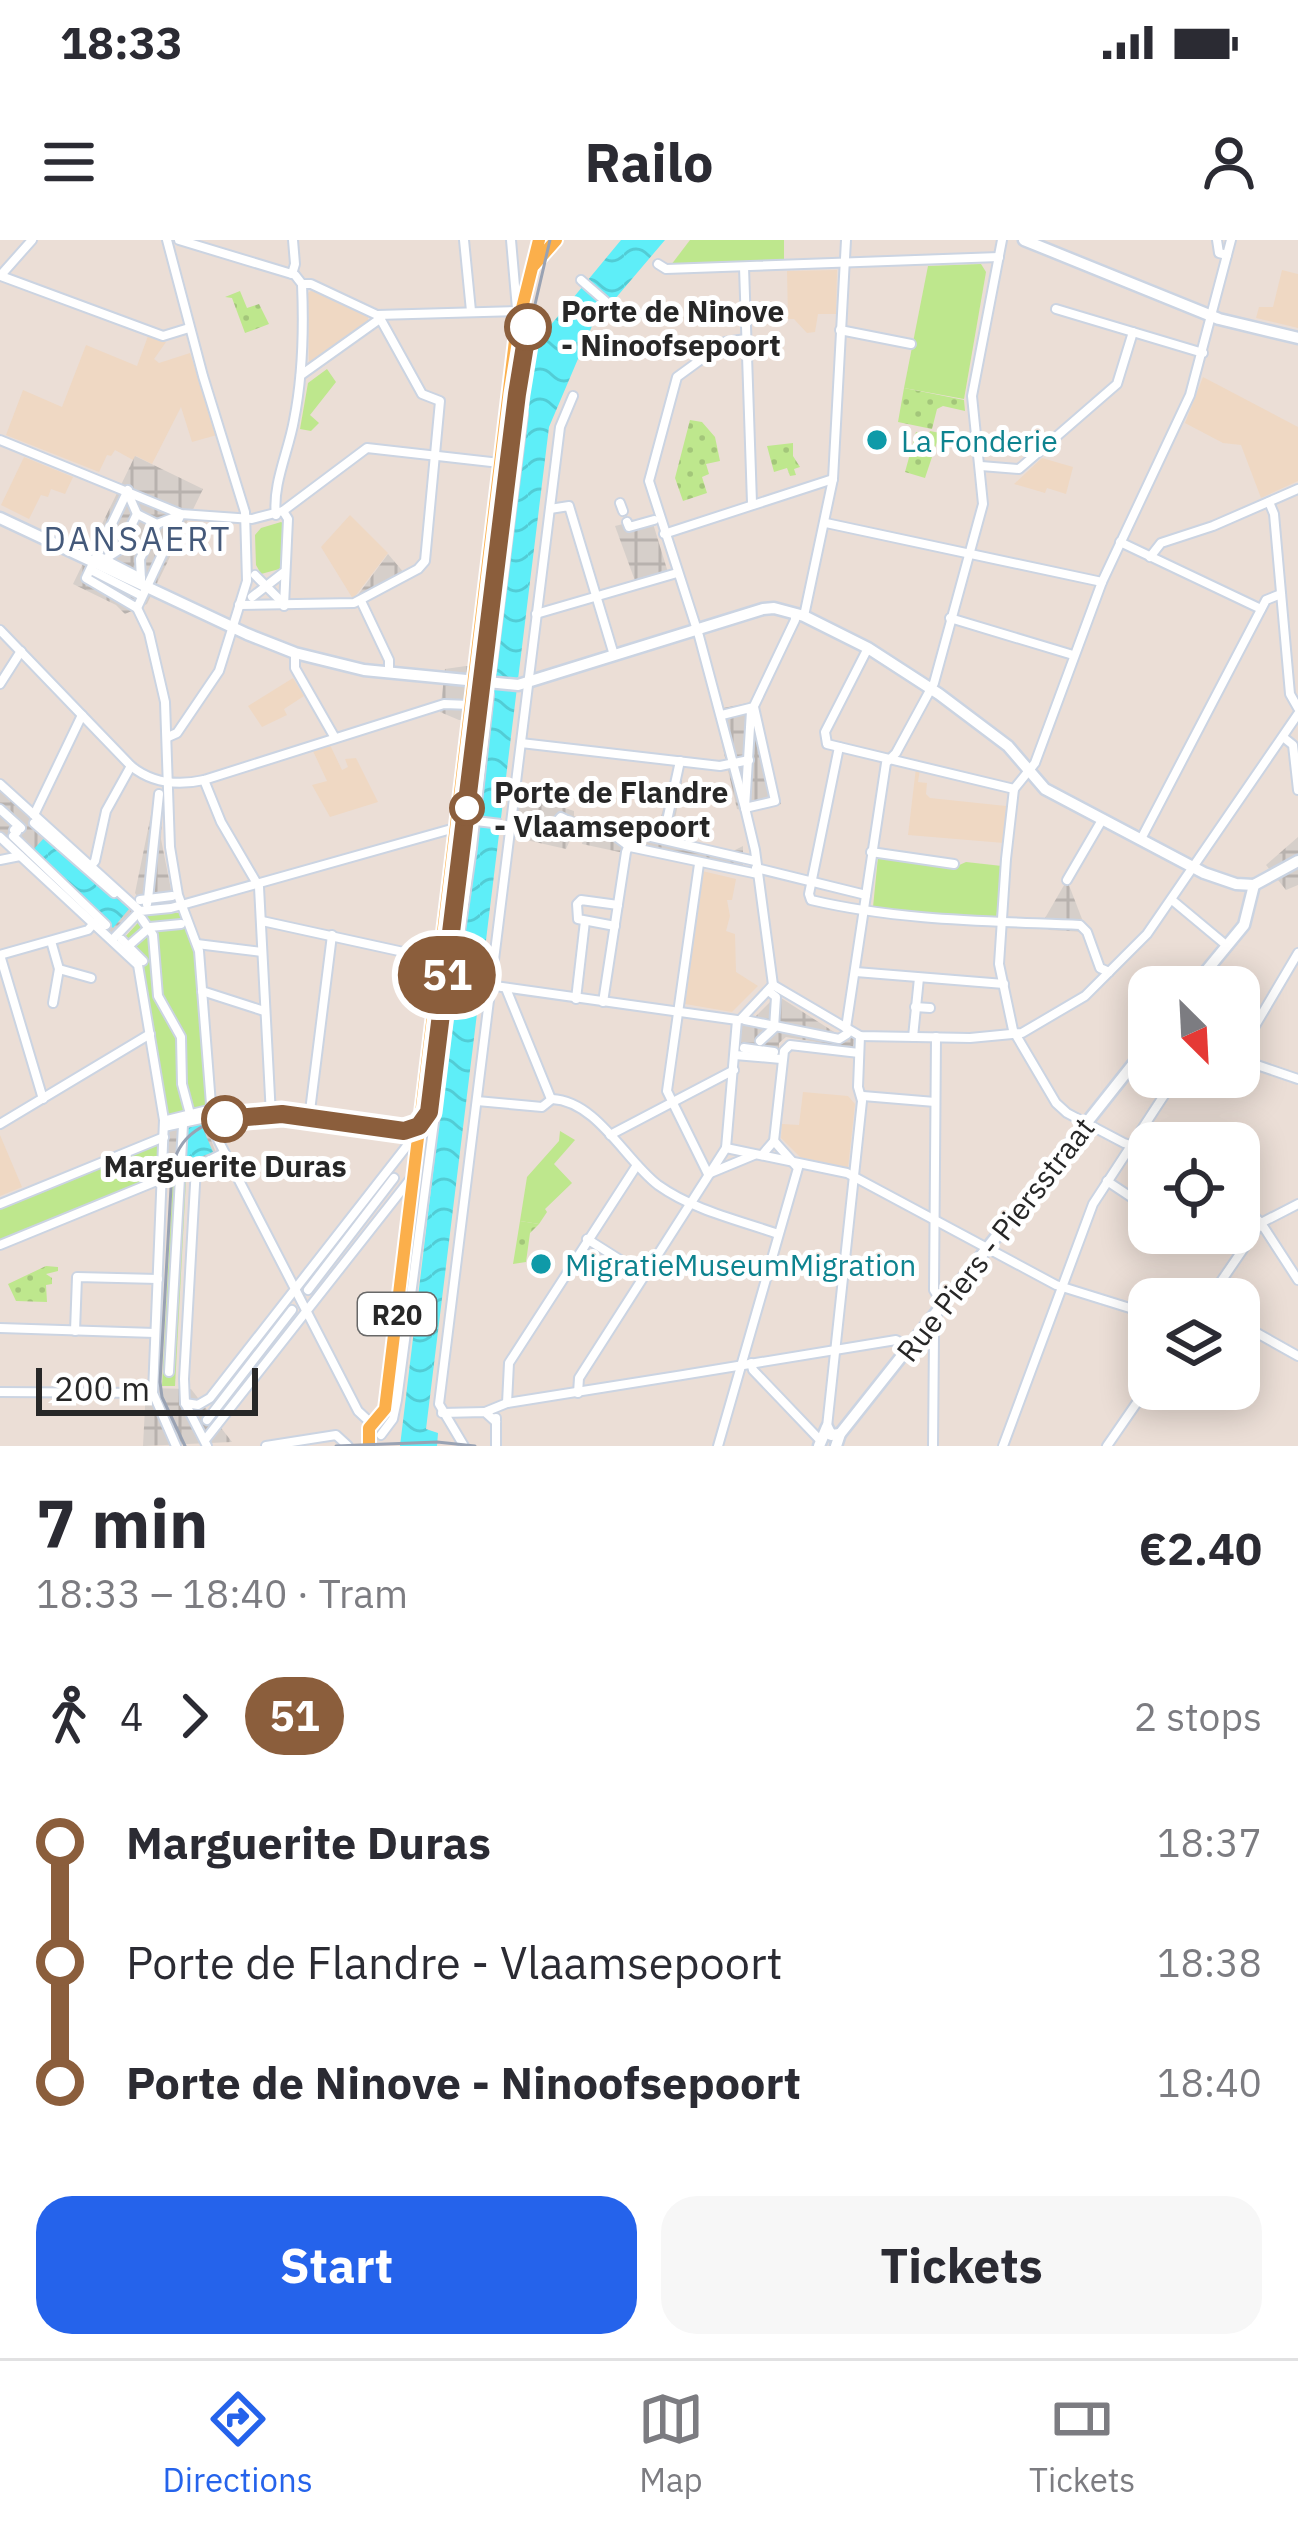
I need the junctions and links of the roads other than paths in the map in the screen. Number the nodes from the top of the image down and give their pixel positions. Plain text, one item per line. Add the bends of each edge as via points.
1 (32, 240) edge
2 (167, 240) edge
3 (179, 240) edge
4 (293, 240) edge
5 (464, 240) edge
6 (556, 240) edge
7 (846, 240) edge
8 (1002, 240) edge
9 (1024, 240) edge
10 (1217, 240) edge
11 (1231, 240) edge
12 (511, 243) edge
13 (537, 245) edge
14 (1227, 255) junction
15 (999, 257) junction
16 (658, 264) dead end
17 (844, 264) junction
18 (533, 266) junction
19 (743, 267) junction
20 (292, 274) junction
21 (0, 276) edge
22 (583, 282) dead end
23 (302, 284) junction
24 (611, 306) dead end
25 (1057, 309) dead end
26 (471, 311) junction
27 (519, 311) junction
28 (1211, 316) junction
29 (382, 318) junction
30 (189, 328) junction
31 (840, 331) junction
32 (1133, 332) junction
33 (1298, 338) edge
34 (746, 339) junction
35 (911, 344) dead end
36 (1202, 353) junction
37 (301, 375) junction
38 (573, 395) dead end
39 (523, 414) dead end
40 (0, 440) edge
41 (436, 456) junction
42 (500, 463) junction
43 (981, 466) junction
44 (833, 479) junction
45 (1298, 489) edge
46 (129, 494) junction
47 (1269, 502) junction
48 (752, 503) junction
49 (550, 509) junction
50 (279, 513) junction
51 (137, 514) junction
52 (178, 516) junction
53 (0, 518) edge
54 (245, 518) junction
55 (654, 520) dead end
56 (627, 522) dead end
57 (826, 523) junction
58 (157, 524) junction
59 (664, 534) junction
60 (1120, 542) junction
61 (119, 550) junction
62 (969, 553) junction
63 (1150, 557) junction
64 (140, 560) junction
65 (97, 564) junction
66 (283, 573) dead end
67 (676, 573) junction
68 (255, 575) dead end
69 (1102, 582) junction
70 (142, 585) junction
71 (265, 585) junction
72 (1281, 594) junction
73 (252, 596) dead end
74 (596, 596) junction
75 (361, 601) junction
76 (282, 603) junction
77 (239, 605) junction
78 (137, 608) junction
79 (1261, 609) junction
80 (536, 614) junction
81 (799, 614) junction
82 (950, 618) junction
83 (232, 628) junction
84 (696, 629) junction
85 (0, 630) edge
86 (868, 647) junction
87 (21, 651) junction
88 (295, 653) junction
89 (614, 655) junction
90 (1072, 655) junction
91 (389, 672) junction
92 (486, 683) junction
93 (522, 683) junction
94 (0, 684) edge
95 (932, 689) junction
96 (470, 705) junction
97 (754, 707) junction
98 (1298, 711) edge
99 (82, 715) junction
100 (722, 715) junction
101 (168, 736) junction
102 (1283, 737) junction
103 (334, 738) junction
104 (521, 743) junction
105 (839, 747) junction
106 (891, 758) junction
107 (749, 760) junction
108 (680, 761) junction
109 (734, 764) junction
110 (130, 766) junction
111 (1027, 770) junction
112 (203, 780) junction
113 (168, 782) junction
114 (0, 784) edge
115 (1014, 789) junction
116 (1298, 790) edge
117 (160, 793) dead end
118 (0, 808) edge
119 (746, 808) junction
120 (1102, 820) junction
121 (476, 821) junction
122 (501, 824) dead end
123 (513, 824) dead end
124 (555, 826) junction
125 (20, 828) edge
126 (455, 828) junction
127 (587, 830) junction
128 (663, 839) junction
129 (632, 840) junction
130 (1140, 840) junction
131 (686, 844) junction
132 (871, 852) junction
133 (20, 856) junction
134 (0, 860) edge
135 (682, 861) junction
136 (1298, 861) edge
137 (699, 864) junction
138 (954, 864) dead end
139 (90, 866) junction
140 (756, 867) junction
141 (1194, 868) junction
142 (1067, 880) dead end
143 (257, 881) junction
144 (812, 881) junction
145 (1250, 888) junction
146 (866, 895) junction
147 (172, 896) dead end
148 (1172, 900) junction
149 (182, 904) junction
150 (618, 905) junction
151 (141, 911) junction
152 (864, 911) junction
153 (262, 921) junction
154 (585, 921) junction
155 (181, 924) dead end
156 (1001, 925) junction
157 (615, 926) junction
158 (113, 935) junction
159 (332, 935) junction
160 (51, 941) junction
161 (197, 944) junction
162 (1226, 945) junction
163 (262, 952) junction
164 (1298, 953) edge
165 (0, 955) edge
166 (143, 961) dead end
167 (440, 961) junction
168 (1209, 966) edge
169 (454, 967) dead end
170 (59, 969) junction
171 (856, 972) junction
172 (1109, 973) junction
173 (92, 978) dead end
174 (438, 978) junction
175 (920, 978) junction
176 (453, 983) junction
177 (1004, 984) junction
178 (491, 985) junction
179 (507, 990) junction
180 (202, 991) junction
181 (775, 994) junction
182 (575, 999) junction
183 (604, 1002) junction
184 (52, 1003) dead end
185 (915, 1007) junction
186 (930, 1008) dead end
187 (264, 1011) junction
188 (679, 1011) junction
189 (1260, 1019) edge
190 (746, 1020) junction
191 (774, 1028) junction
192 (150, 1034) junction
193 (846, 1034) junction
194 (1017, 1035) junction
195 (860, 1036) junction
196 (913, 1037) junction
197 (936, 1037) junction
198 (759, 1046) junction
199 (856, 1050) junction
200 (740, 1051) junction
201 (777, 1055) junction
202 (1260, 1066) edge
203 (734, 1070) junction
204 (1128, 1070) edge
205 (1298, 1079) edge
206 (862, 1096) junction
207 (44, 1099) junction
208 (551, 1100) junction
209 (672, 1100) junction
210 (477, 1101) junction
211 (935, 1102) junction
212 (271, 1116) junction
213 (210, 1117) junction
214 (184, 1119) junction
215 (309, 1119) junction
216 (0, 1124) edge
217 (1084, 1125) junction
218 (165, 1128) junction
219 (418, 1132) junction
220 (610, 1135) junction
221 (774, 1142) junction
222 (1128, 1142) edge
223 (726, 1148) junction
224 (1128, 1150) edge
225 (222, 1154) junction
226 (762, 1155) junction
227 (796, 1163) junction
228 (638, 1166) junction
229 (708, 1174) junction
230 (414, 1176) junction
231 (854, 1176) junction
232 (164, 1178) junction
233 (394, 1178) dead end
234 (1107, 1181) junction
235 (1128, 1195) edge
236 (690, 1203) junction
237 (0, 1204) edge
238 (1298, 1204) edge
239 (935, 1218) junction
240 (1261, 1223) junction
241 (778, 1234) junction
242 (587, 1240) junction
243 (0, 1245) edge
244 (988, 1247) junction
245 (644, 1275) junction
246 (1223, 1278) edge
247 (158, 1279) junction
248 (1298, 1280) edge
249 (1062, 1286) junction
250 (294, 1289) junction
251 (308, 1290) dead end
252 (943, 1304) junction
253 (1128, 1307) edge
254 (292, 1310) dead end
255 (305, 1311) junction
256 (928, 1323) junction
257 (0, 1328) edge
258 (75, 1330) junction
259 (155, 1333) junction
260 (1260, 1334) edge
261 (909, 1347) junction
262 (834, 1350) junction
263 (1298, 1355) edge
264 (752, 1363) junction
265 (740, 1366) junction
266 (169, 1372) dead end
267 (154, 1373) junction
268 (184, 1375) junction
269 (0, 1392) edge
270 (153, 1393) junction
271 (578, 1393) junction
272 (185, 1403) junction
273 (503, 1406) junction
274 (1132, 1410) edge
275 (485, 1412) junction
276 (442, 1413) junction
277 (207, 1420) dead end
278 (496, 1422) junction
279 (827, 1427) junction
280 (376, 1430) junction
281 (838, 1440) edge
282 (463, 1442) edge
283 (206, 1443) edge
284 (819, 1443) edge
285 (176, 1446) edge
286 (266, 1446) edge
287 (347, 1446) edge
288 (369, 1446) edge
289 (496, 1446) edge
290 (718, 1446) edge
291 (933, 1446) edge
292 (1003, 1446) edge
293 (1107, 1446) edge

1 - 21 street
2 - 30 street
3 - 20 street
4 - 20 street
5 - 26 street
6 - 18 main road, R20
7 - 17 street
8 - 15 street
9 - 28 street
10 - 14 street
11 - 14 street
12 - 13 street via 523,255
12 - 27 street
13 - 18 main road, R20
14 - 28 street
15 - 17 street
15 - 43 street via 972,396
16 - 19 street
17 - 19 street
17 - 31 street
18 - 27 main road, R20
19 - 34 street
20 - 23 street
21 - 30 street via 163,336
22 - 24 street
23 - 29 street
23 - 37 street
25 - 32 street
26 - 27 street
26 - 29 street
27 - 42 main road, R20
28 - 33 street
28 - 36 street
29 - 37 street
29 - 41 street via 422,394 440,401
30 - 54 street
31 - 35 street
31 - 44 street
32 - 36 street
32 - 43 street via 1117,384 1099,400 1019,469
34 - 48 street
34 - 59 street via 724,342 677,377 649,481
36 - 60 street
37 - 50 street via 274,502
38 - 49 street via 560,427
39 - 92 street, R20
40 - 46 street
41 - 42 street
41 - 50 street via 365,448
41 - 75 street via 424,561
42 - 92 main road, R20
43 - 62 street via 984,497
44 - 48 street
44 - 57 street
45 - 47 street
46 - 51 street
46 - 52 street
46 - 65 street
47 - 63 street via 1161,543
47 - 72 street
48 - 59 street
49 - 74 street via 569,506
49 - 80 street
50 - 54 street
50 - 76 street via 288,519
51 - 58 street
51 - 61 street
52 - 54 street
52 - 58 street
52 - 70 street
53 - 65 street
54 - 77 street via 247,581
55 - 56 street
57 - 62 street
57 - 81 street
58 - 64 street
59 - 67 street
60 - 63 street
60 - 69 street
61 - 64 street
61 - 65 street
62 - 69 street
62 - 82 street
63 - 79 street
64 - 70 street
65 - 70 street
65 - 78 street via 89,582
66 - 71 street
67 - 74 street
67 - 84 street
68 - 71 street
69 - 90 street
70 - 78 street
70 - 83 street
71 - 73 street
71 - 76 street
72 - 79 street
72 - 98 street
74 - 80 street
74 - 89 street
75 - 76 street
75 - 91 street
76 - 77 street
77 - 83 street
78 - 101 street via 158,665
79 - 130 street
80 - 93 street
81 - 84 street via 763,610
81 - 86 street
81 - 97 street
82 - 90 street
82 - 95 street
83 - 88 street
83 - 101 street via 219,671
84 - 89 street
84 - 100 street
85 - 87 street
86 - 95 street
86 - 105 street via 825,732 824,742
87 - 94 street
87 - 99 street
88 - 91 street
88 - 103 street via 295,668
89 - 93 street
90 - 111 street
91 - 92 street
92 - 93 street
92 - 96 main road, R20
92 - 121 street, R20, bridge
93 - 104 street
95 - 106 street
95 - 111 street
96 - 103 street via 444,704
96 - 126 main road, R20
97 - 100 street
97 - 107 street
97 - 119 street via 775,801
98 - 102 street
99 - 110 street
99 - 125 street
100 - 109 street
101 - 113 street
102 - 116 street via 1293,745
102 - 141 street
103 - 112 street
104 - 108 street
104 - 178 street
105 - 106 street
105 - 144 street
106 - 115 street
106 - 132 street
107 - 109 street
107 - 119 street
108 - 109 street
108 - 128 street
109 - 119 street
110 - 113 street
110 - 139 street
111 - 115 street
111 - 120 street
112 - 113 street
112 - 143 street
113 - 149 street
114 - 125 street
115 - 156 street
117 - 151 street
118 - 125 street
119 - 140 street
120 - 130 street
120 - 142 street
121 - 122 street, bridge
121 - 169 street, R20, bridge
123 - 124 street
124 - 127 street via 568,834
124 - 127 street via 561,817
125 - 133 street
125 - 139 street
125 - 151 street
125 - 158 street
126 - 143 street
126 - 167 main road, R20
127 - 129 street
128 - 129 street
128 - 131 street
129 - 135 street
129 - 150 street
130 - 141 street
131 - 135 street
131 - 140 street
132 - 138 street
132 - 146 street
133 - 134 street
133 - 158 street
135 - 137 street
136 - 145 street
137 - 140 street
137 - 188 street
139 - 151 street
140 - 144 street
140 - 181 street
141 - 145 street
141 - 148 street
143 - 149 street
143 - 153 street
144 - 146 street
144 - 152 street via 811,900
145 - 162 street via 1247,918
146 - 152 street
147 - 151 street
148 - 162 street
148 - 172 street
149 - 151 street
149 - 161 street
150 - 154 street via 581,900 575,915
150 - 157 street
151 - 155 street
151 - 158 street
151 - 158 street
151 - 214 street via 155,945 158,996 181,1037
152 - 156 street
152 - 171 street
153 - 159 street
153 - 163 street
154 - 157 street
154 - 182 street
156 - 172 street via 1080,925
156 - 177 street
157 - 183 street
158 - 160 street via 88,930
158 - 166 street
158 - 192 street via 138,965
159 - 167 street
159 - 215 street
160 - 165 street
160 - 170 street
161 - 163 street
161 - 180 street
162 - 168 street
163 - 187 street
164 - 189 street
165 - 207 street
167 - 174 main road, R20
170 - 173 street
170 - 184 street
171 - 175 street
171 - 193 street
172 - 194 street
174 - 176 street
174 - 219 main road, R20
175 - 177 street
175 - 185 street
176 - 178 street
176 - 280 street, R20 via 393,1419
177 - 194 street
178 - 179 street
178 - 210 street
179 - 182 street
179 - 208 street
180 - 187 street
180 - 213 street
181 - 190 street
181 - 191 street
181 - 193 street
182 - 183 street
183 - 188 street
185 - 186 street
185 - 196 street
187 - 212 street
188 - 190 street
188 - 209 street
190 - 191 street
190 - 200 street
191 - 193 street
191 - 198 street
192 - 207 street
192 - 218 street
193 - 195 street
193 - 199 street
194 - 197 street
194 - 217 street via 1056,1103
195 - 196 street
195 - 199 street
196 - 197 street
197 - 211 street
198 - 200 street
198 - 201 street
199 - 201 street via 790,1045
199 - 206 street
200 - 201 street
200 - 203 street
201 - 221 street
202 - 205 street
203 - 209 street
203 - 223 street
204 - 217 street, Rue Piers - Piersstraat
206 - 211 street
206 - 231 street
207 - 216 street
208 - 210 street via 542,1107
208 - 220 street via 566,1101
209 - 220 street
209 - 229 street
210 - 276 street
211 - 239 street
212 - 213 street
212 - 215 street
213 - 214 street
213 - 218 street
213 - 225 street
214 - 218 street
214 - 266 street
215 - 219 street
217 - 222 street
217 - 244 street, Rue Piers - Piersstraat
218 - 232 street
218 - 237 street
219 - 230 main road, R20
219 - 250 street
220 - 228 street
221 - 226 street
221 - 227 street
223 - 226 street
223 - 229 street
224 - 234 street
225 - 250 street
225 - 268 street via 196,1167
226 - 227 street
226 - 229 street
227 - 231 street
227 - 241 street
228 - 236 street
228 - 242 street
229 - 236 street
230 - 255 street
230 - 280 main road, R20
231 - 239 street
231 - 262 street
232 - 243 street
232 - 247 street
233 - 251 street
234 - 235 street
234 - 249 street
236 - 241 street
236 - 245 street
238 - 240 street
239 - 244 street
239 - 252 street via 934,1290
240 - 246 street
240 - 248 street
241 - 265 street
242 - 245 street
242 - 273 street via 509,1363
244 - 249 street
244 - 252 street, Rue Piers - Piersstraat
245 - 271 street via 579,1378
247 - 258 street via 77,1277
247 - 259 street
249 - 253 street
249 - 292 street
250 - 255 street
250 - 272 street via 207,1401
252 - 256 street, Rue Piers - Piersstraat
254 - 277 street
255 - 280 street
255 - 283 street
256 - 261 street, Rue Piers - Piersstraat
256 - 291 street
257 - 258 street
258 - 259 street
259 - 267 street
260 - 263 street
261 - 262 street via 896,1340
261 - 281 street, Rue Piers - Piersstraat
262 - 264 street
262 - 279 street
264 - 265 street
264 - 284 street
265 - 271 street
265 - 290 street
267 - 268 street
267 - 270 street
268 - 272 street
269 - 270 street
270 - 285 street
271 - 273 street
272 - 283 street
273 - 275 street
273 - 278 street
274 - 293 street
275 - 276 street
275 - 278 street
276 - 282 street
278 - 289 street
279 - 281 street
279 - 284 street
280 - 288 main road, R20
286 - 287 street via 336,1435

